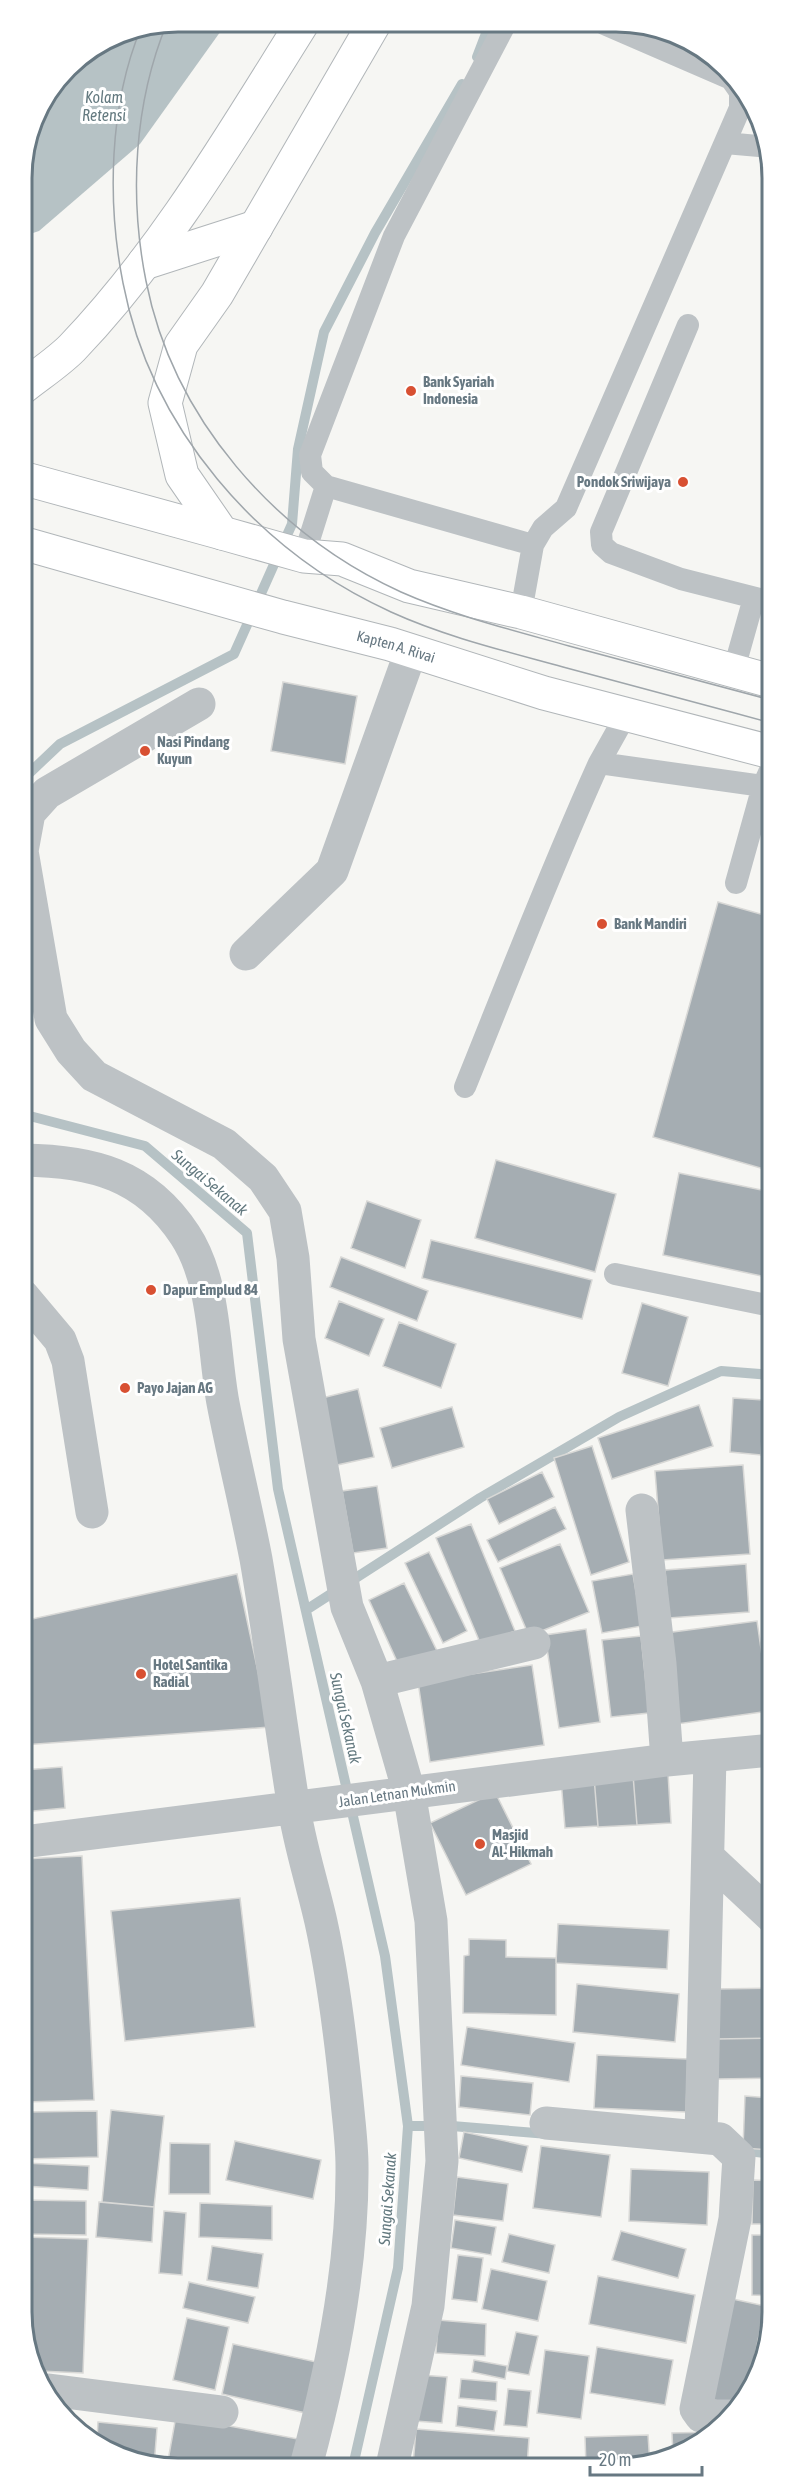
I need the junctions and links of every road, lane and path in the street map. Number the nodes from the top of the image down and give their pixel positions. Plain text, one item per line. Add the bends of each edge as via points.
1 (297, 32) edge
2 (369, 32) edge
3 (501, 32) edge
4 (623, 32) edge
5 (720, 74) edge
6 (740, 101) edge
7 (725, 143) junction
8 (759, 146) edge
9 (256, 227) junction
10 (144, 264) junction
11 (688, 326) dead end
12 (32, 380) edge
13 (32, 481) edge
14 (326, 486) junction
15 (232, 536) junction
16 (533, 545) junction
17 (32, 550) edge
18 (298, 555) junction
19 (762, 600) edge
20 (521, 612) junction
21 (411, 651) junction
22 (734, 669) junction
23 (762, 678) edge
24 (199, 704) dead end
25 (627, 713) junction
26 (762, 750) edge
27 (599, 762) junction
28 (762, 777) edge
29 (762, 794) edge
30 (32, 810) edge
31 (735, 884) dead end
32 (32, 909) edge
33 (246, 954) dead end
34 (465, 1087) dead end
35 (32, 1160) edge
36 (615, 1274) dead end
37 (762, 1304) edge
38 (32, 1307) edge
39 (642, 1510) dead end
40 (92, 1512) dead end
41 (534, 1643) dead end
42 (377, 1681) junction
43 (762, 1751) edge
44 (710, 1757) junction
45 (667, 1760) junction
46 (400, 1793) junction
47 (302, 1806) junction
48 (32, 1841) edge
49 (708, 1857) junction
50 (762, 1908) edge
51 (546, 2123) dead end
52 (720, 2144) junction
53 (55, 2391) edge
54 (222, 2412) dead end
55 (719, 2416) edge
56 (308, 2458) edge
57 (394, 2458) edge

1 - 10 main road via 209,172
2 - 9 main road
3 - 14 lane via 390,247 310,455 312,472
4 - 5 lane
6 - 7 lane
7 - 8 lane
7 - 16 lane via 566,508 543,528
9 - 10 main road
9 - 15 main road via 182,345 165,403 182,476
10 - 12 main road via 71,349
11 - 19 lane via 601,532 602,545 611,553 681,579
13 - 15 main road
14 - 16 lane
14 - 18 lane
15 - 18 main road
16 - 20 lane
17 - 21 main road, Kapten A. Rivai
18 - 20 main road via 342,559 409,586
19 - 22 lane
20 - 22 main road
21 - 25 main road, Kapten A. Rivai via 544,693
21 - 33 street via 332,871
22 - 23 main road
24 - 30 street via 47,793
25 - 26 main road, Kapten A. Rivai
25 - 27 lane
27 - 28 lane
27 - 34 lane via 546,882
29 - 31 lane
32 - 42 street via 51,1019 71,1052 94,1076 224,1144 263,1178 285,1211 299,1339 347,1607
35 - 47 street via 96,1166 139,1187 168,1211 188,1239 204,1282 222,1401
36 - 37 lane
38 - 40 street via 60,1340 68,1361
39 - 45 street
41 - 42 street
42 - 46 street
43 - 44 street, Jalan Letnan Mukmin
44 - 45 street, Jalan Letnan Mukmin
44 - 49 street
45 - 46 street, Jalan Letnan Mukmin
46 - 47 street, Jalan Letnan Mukmin
46 - 57 street via 431,1921 442,2161 428,2306
47 - 48 street, Jalan Letnan Mukmin
47 - 56 street via 338,2023 352,2165 346,2266 329,2367
49 - 50 street
49 - 52 street
51 - 52 street
52 - 55 street via 735,2219 696,2409 700,2416
53 - 54 street

